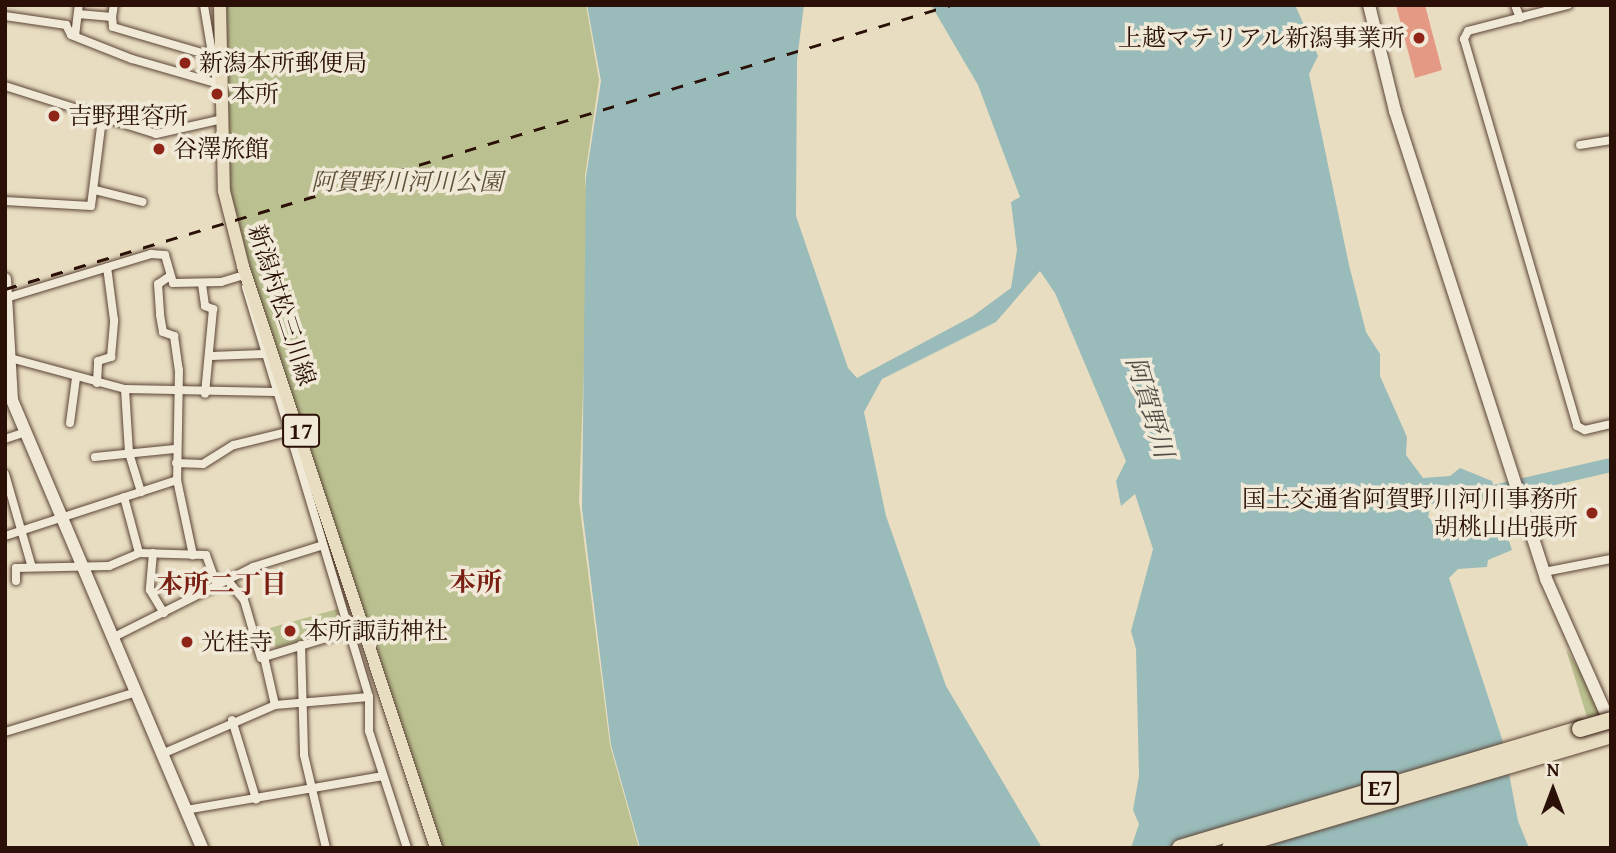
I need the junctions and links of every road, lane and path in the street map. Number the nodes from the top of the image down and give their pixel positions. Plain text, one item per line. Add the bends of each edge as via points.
1 (114, 5) edge
2 (204, 5) edge
3 (220, 5) edge
4 (1369, 5) edge
5 (1516, 5) edge
6 (1568, 5) edge
7 (79, 10) edge
8 (5, 16) edge
9 (112, 17) junction
10 (1520, 18) junction
11 (75, 36) junction
12 (209, 55) junction
13 (212, 82) junction
14 (5, 86) edge
15 (102, 119) junction
16 (223, 120) junction
17 (1611, 140) edge
18 (1580, 145) dead end
19 (95, 190) junction
20 (5, 201) edge
21 (143, 202) dead end
22 (107, 267) junction
23 (244, 271) junction
24 (170, 276) junction
25 (5, 279) edge
26 (202, 284) junction
27 (6, 298) edge
28 (8, 354) edge
29 (263, 354) junction
30 (211, 356) junction
31 (76, 378) junction
32 (97, 383) junction
33 (125, 389) junction
34 (275, 392) junction
35 (180, 393) junction
36 (205, 394) junction
37 (70, 423) dead end
38 (1611, 424) edge
39 (25, 432) junction
40 (287, 432) junction
41 (5, 439) edge
42 (175, 449) junction
43 (129, 453) junction
44 (95, 457) dead end
45 (176, 463) junction
46 (5, 474) edge
47 (177, 480) junction
48 (141, 492) junction
49 (124, 497) junction
50 (62, 519) junction
51 (21, 531) junction
52 (5, 536) edge
53 (320, 546) junction
54 (139, 552) junction
55 (153, 554) junction
56 (193, 555) junction
57 (1611, 559) edge
58 (31, 565) junction
59 (83, 568) junction
60 (1544, 572) junction
61 (16, 582) dead end
62 (230, 583) junction
63 (217, 586) junction
64 (164, 613) junction
65 (346, 632) junction
66 (112, 638) junction
67 (301, 645) junction
68 (264, 657) junction
69 (137, 692) junction
70 (369, 697) junction
71 (301, 703) junction
72 (275, 705) junction
73 (232, 720) junction
74 (1611, 723) edge
75 (5, 732) edge
76 (1611, 735) edge
77 (162, 754) junction
78 (382, 776) junction
79 (311, 786) junction
80 (256, 799) junction
81 (186, 810) junction
82 (434, 847) edge
83 (202, 848) edge
84 (326, 848) edge
85 (407, 848) edge
86 (1180, 848) edge
87 (1230, 848) edge

1 - 9 street
2 - 12 street
3 - 16 main road, 新潟村松三川線 / 17
4 - 60 street via 1395,111
5 - 10 street
6 - 10 street
7 - 9 street
7 - 11 street
8 - 11 street via 66,25
9 - 12 street via 113,27
10 - 38 street via 1468,31 1464,39 1577,426 1586,430
11 - 13 street
12 - 13 street
13 - 16 street
14 - 15 street
15 - 16 street via 156,134
15 - 19 street
16 - 23 main road, 新潟村松三川線 / 17 via 224,191
17 - 18 street
19 - 20 street via 91,206
19 - 21 street
22 - 24 street via 165,255
22 - 27 street
22 - 32 street via 114,320 111,357 98,360
23 - 26 street
23 - 29 street
23 - 82 main road, 新潟村松三川線 / 17
24 - 26 street via 173,284
24 - 35 street via 158,284 160,315 163,332 174,336
25 - 27 street
26 - 30 street via 205,306 213,309
27 - 28 street
28 - 31 street
28 - 39 street via 12,400
29 - 30 street
29 - 34 street
30 - 36 street
31 - 32 street
31 - 37 street
32 - 33 street
33 - 35 street
33 - 43 street
34 - 36 street
34 - 40 street
35 - 36 street
35 - 42 street
39 - 41 street
39 - 50 street
40 - 45 street via 226,448 203,464
40 - 53 street
42 - 43 street
42 - 45 street
43 - 44 street
43 - 48 street
45 - 47 street
46 - 51 street
47 - 48 street
47 - 56 street
48 - 49 street
49 - 50 street
49 - 54 street
50 - 51 street
50 - 59 street
51 - 52 street
51 - 58 street
53 - 62 street via 253,567
53 - 65 street
54 - 55 street
54 - 59 street via 117,564
55 - 56 street
55 - 64 street via 150,590
56 - 63 street via 206,555
57 - 60 street
58 - 59 street
58 - 61 street via 16,568
59 - 66 street
60 - 74 street
62 - 63 street
62 - 68 street via 244,600
63 - 64 street
64 - 66 street
65 - 67 street
65 - 70 street
66 - 69 street
67 - 68 street
67 - 71 street
68 - 72 street
69 - 75 street
69 - 77 street
70 - 71 street
70 - 78 street via 369,732
71 - 72 street
71 - 79 street
72 - 73 street
73 - 77 street
73 - 80 street
74 - 86 highway, E7, bridge
76 - 87 highway, E7
77 - 81 street
78 - 79 street
78 - 85 street
79 - 80 street
79 - 84 street
80 - 81 street
81 - 83 street

